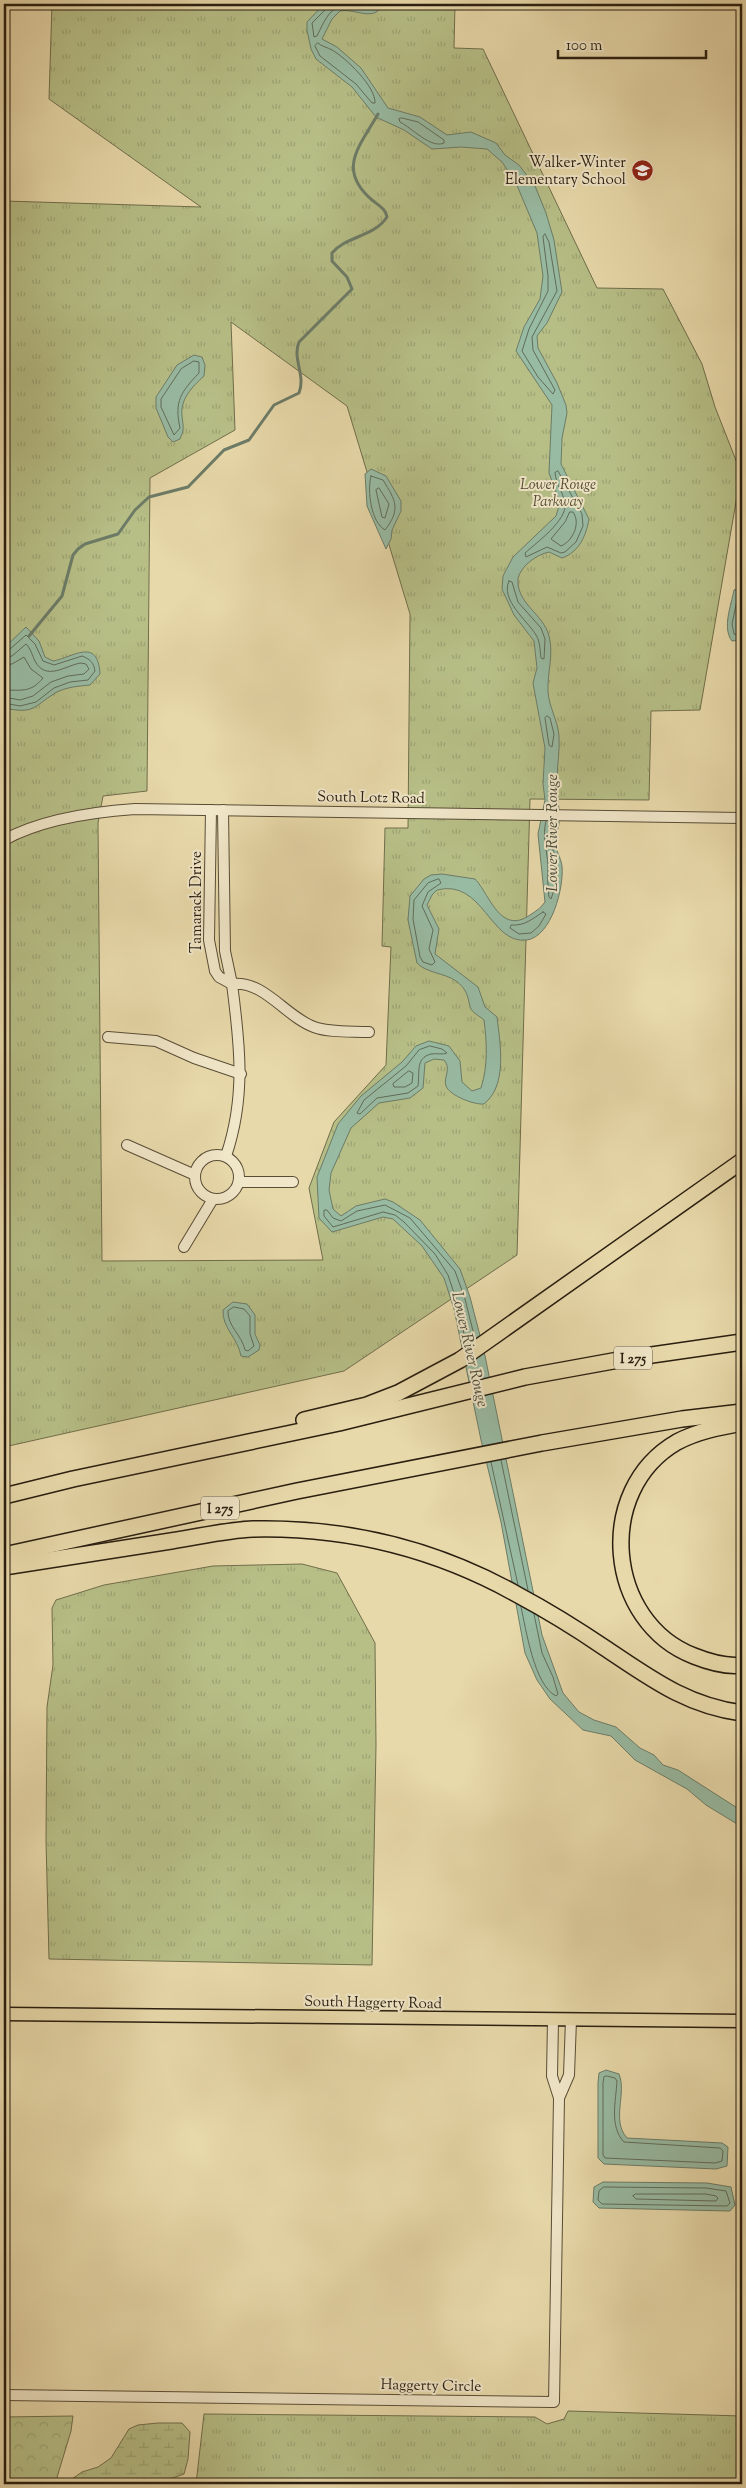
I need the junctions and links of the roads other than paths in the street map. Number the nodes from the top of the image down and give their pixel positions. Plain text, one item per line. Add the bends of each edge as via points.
1 (211, 810) junction
2 (223, 810) junction
3 (742, 818) edge
4 (4, 840) edge
5 (232, 984) junction
6 (369, 1032) dead end
7 (108, 1037) dead end
8 (241, 1074) junction
9 (127, 1145) dead end
10 (226, 1156) junction
11 (742, 1161) edge
12 (195, 1175) junction
13 (239, 1182) junction
14 (293, 1182) dead end
15 (213, 1199) junction
16 (184, 1247) dead end
17 (742, 1342) edge
18 (742, 1412) edge
19 (742, 1423) edge
20 (72, 1479) junction
21 (4, 1496) edge
22 (4, 1555) edge
23 (4, 1567) edge
24 (742, 1666) edge
25 (742, 1713) edge
26 (4, 2014) edge
27 (553, 2020) junction
28 (571, 2020) junction
29 (742, 2021) edge
30 (559, 2098) junction
31 (4, 2395) edge

1 - 2 street, South Lotz Road
1 - 4 street, South Lotz Road via 135,809 94,813 54,822
1 - 5 street, Tamarack Drive via 211,957 219,977
2 - 3 street, South Lotz Road
2 - 5 street, Tamarack Drive via 225,951
5 - 6 street via 242,983 258,990 314,1027
5 - 8 street, Tamarack Drive
7 - 8 street via 156,1041
8 - 10 street, Tamarack Drive via 235,1129
9 - 12 street
10 - 12 street via 206,1158 196,1168
10 - 13 street via 237,1166
11 - 20 highway via 511,1325 420,1383 367,1405 136,1459
12 - 15 street via 198,1188
13 - 14 street
13 - 15 street via 227,1197
15 - 16 street
17 - 20 highway, I 275 via 525,1377 423,1403
18 - 22 highway, I 275 via 542,1443 297,1491
19 - 24 highway via 710,1429 677,1442 646,1467 623,1516 620,1554 627,1587 635,1604 658,1634 704,1660
20 - 21 highway, I 275
23 - 25 highway via 252,1529 334,1532 385,1541 496,1582 570,1625 674,1693 705,1706
26 - 27 main road, South Haggerty Road
27 - 28 main road, South Haggerty Road
27 - 30 street, Haggerty Circle via 552,2076
28 - 29 main road, South Haggerty Road
28 - 30 street, Haggerty Circle via 569,2075
30 - 31 street, Haggerty Circle via 554,2402

